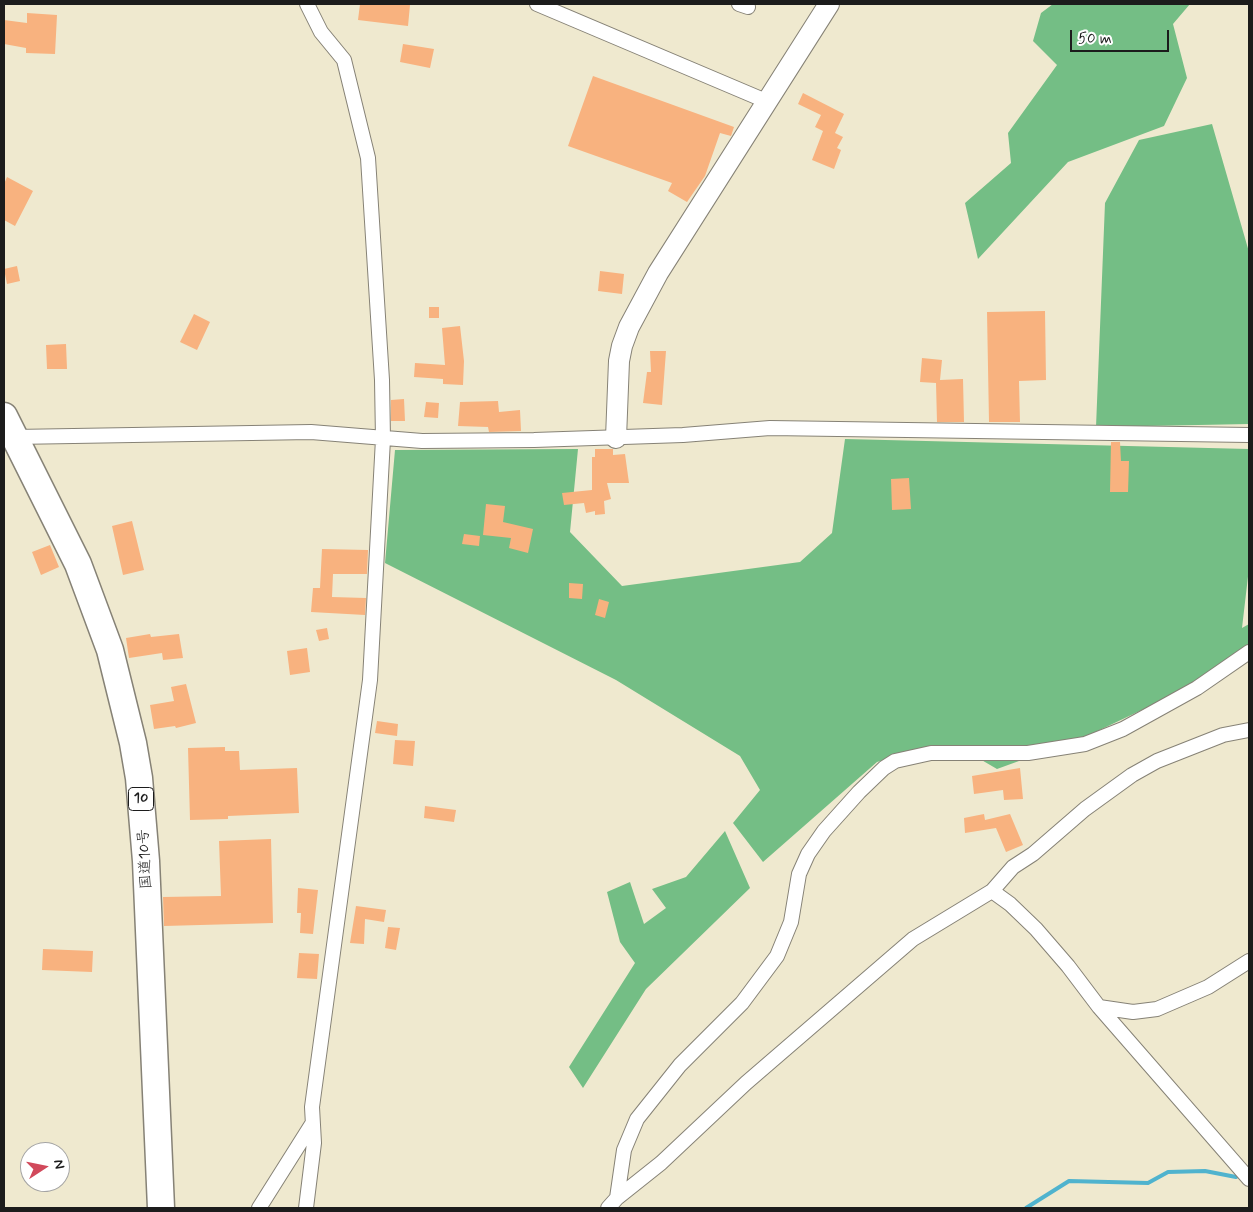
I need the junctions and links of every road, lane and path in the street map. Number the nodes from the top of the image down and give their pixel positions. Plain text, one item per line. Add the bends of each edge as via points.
1 (306, 4) edge
2 (537, 4) edge
3 (829, 4) edge
4 (766, 101) junction
5 (9, 426) edge
6 (1249, 435) edge
7 (616, 438) junction
8 (383, 439) junction
9 (1249, 652) edge
10 (1249, 730) edge
11 (992, 891) junction
12 (1249, 961) edge
13 (1098, 1007) junction
14 (312, 1124) junction
15 (1249, 1179) edge
16 (612, 1203) edge
17 (160, 1208) edge
18 (259, 1208) edge
19 (306, 1208) edge

1 - 8 street via 321,32 344,60 368,158
2 - 4 street
3 - 4 street
4 - 7 street via 658,273 629,328 619,361
5 - 8 street via 312,432
5 - 17 highway, 国道10号 / 10 via 78,564 110,650 133,743 146,861
6 - 7 street via 770,428
7 - 8 street
8 - 14 street via 370,680
9 - 16 street via 1197,688 1123,729 1086,744 1028,753 931,753 895,761 884,768 836,818 808,854 799,874 791,922 772,964 742,1003 680,1065 641,1113 624,1150
10 - 11 street via 1223,735 1132,775 1013,867
11 - 13 street via 1036,930
11 - 16 street via 913,939
12 - 13 street via 1208,987 1157,1009 1133,1012
13 - 15 street
14 - 18 street
14 - 19 street via 314,1143

